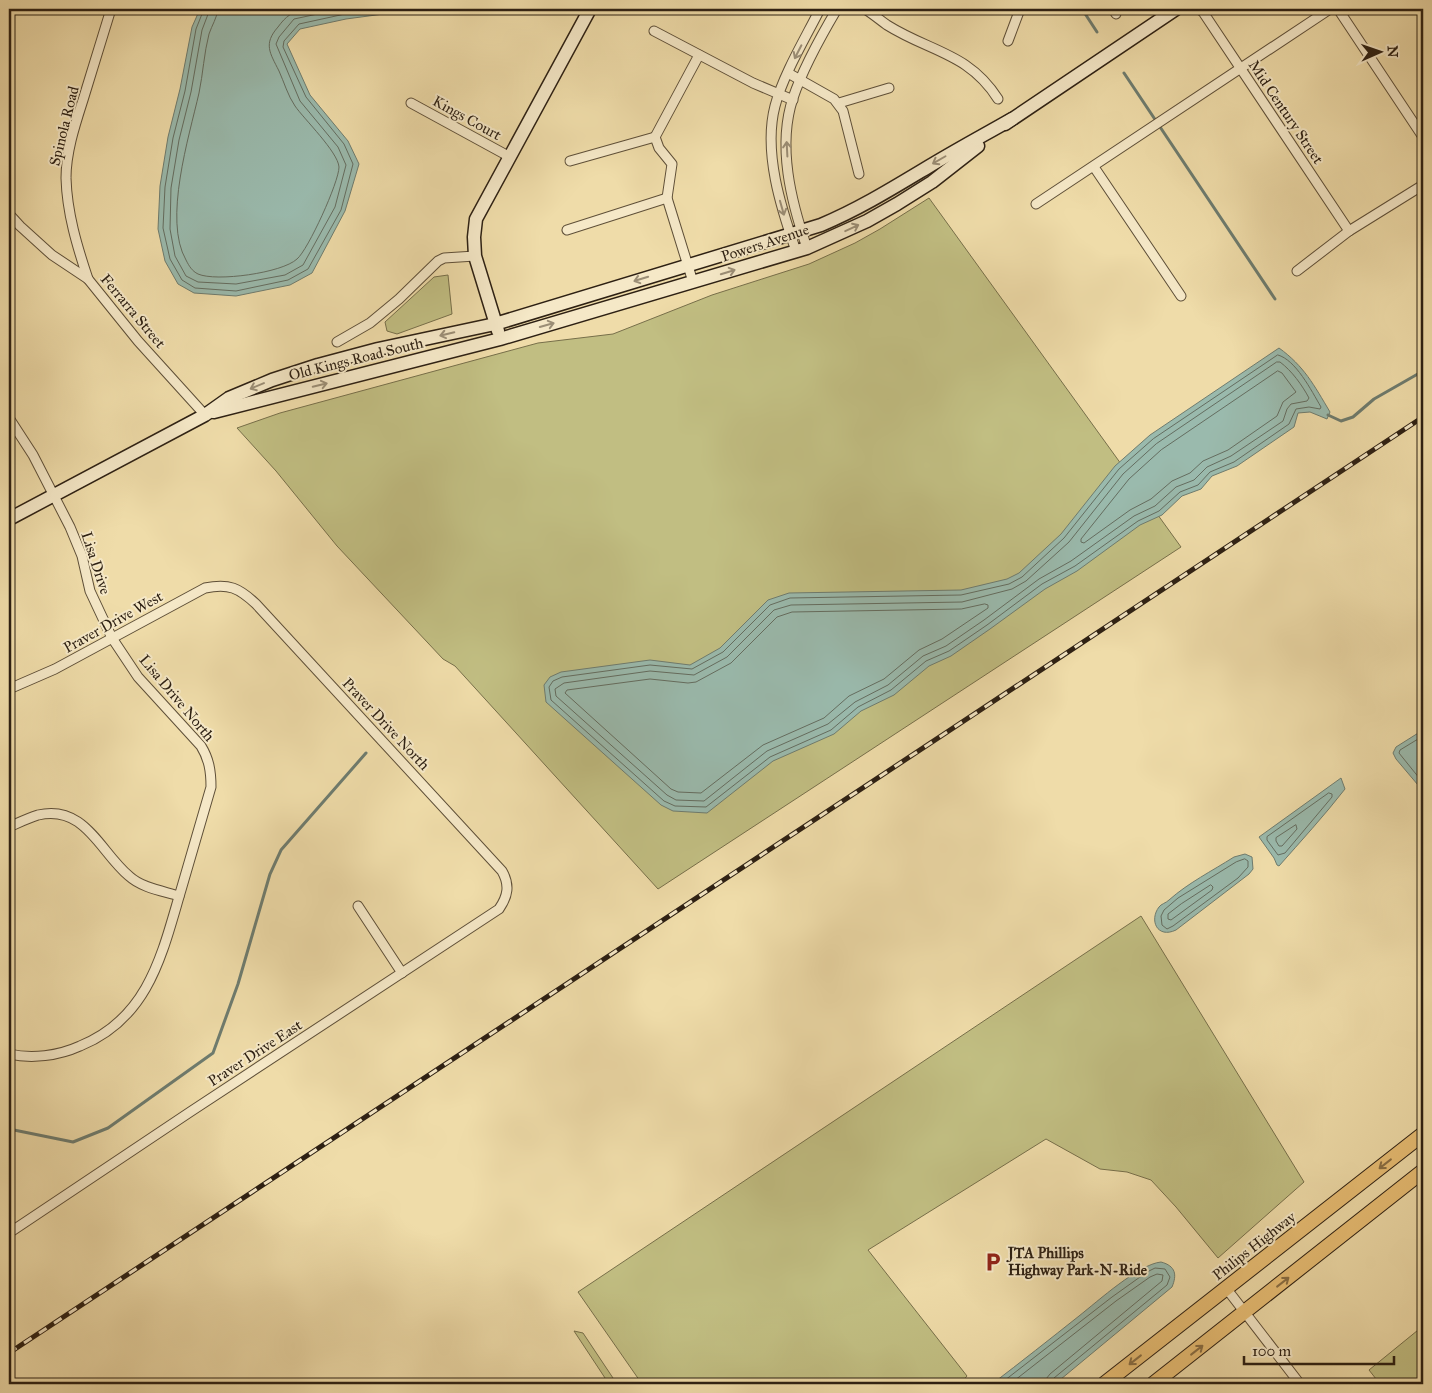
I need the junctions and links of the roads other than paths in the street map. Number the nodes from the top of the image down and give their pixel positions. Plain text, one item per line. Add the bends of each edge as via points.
1 (111, 9) edge
2 (590, 9) edge
3 (820, 9) edge
4 (837, 9) edge
5 (865, 9) edge
6 (1020, 9) edge
7 (1176, 9) edge
8 (1199, 9) edge
9 (1330, 9) edge
10 (1338, 9) edge
11 (654, 31) dead end
12 (1008, 41) dead end
13 (699, 55) junction
14 (1240, 69) junction
15 (788, 73) junction
16 (801, 80) junction
17 (889, 88) dead end
18 (779, 94) junction
19 (998, 99) dead end
20 (793, 100) junction
21 (411, 103) dead end
22 (838, 103) junction
23 (1012, 119) junction
24 (655, 137) junction
25 (1423, 137) edge
26 (510, 157) junction
27 (570, 161) dead end
28 (1094, 167) junction
29 (859, 174) dead end
30 (1423, 185) edge
31 (667, 198) junction
32 (1036, 204) dead end
33 (9, 214) edge
34 (567, 230) dead end
35 (1350, 231) junction
36 (796, 232) junction
37 (802, 249) junction
38 (475, 256) junction
39 (688, 266) junction
40 (1297, 271) dead end
41 (88, 279) junction
42 (693, 282) junction
43 (1181, 296) dead end
44 (495, 324) junction
45 (500, 339) junction
46 (337, 342) dead end
47 (205, 415) junction
48 (9, 418) edge
49 (54, 496) junction
50 (9, 519) edge
51 (231, 587) joint
52 (112, 638) junction
53 (9, 689) edge
54 (9, 827) edge
55 (508, 890) joint
56 (179, 896) junction
57 (358, 906) dead end
58 (402, 973) junction
59 (9, 1054) edge
60 (1423, 1134) edge
61 (1423, 1171) edge
62 (9, 1233) edge
63 (1226, 1288) junction
64 (1244, 1312) junction
65 (1104, 1384) edge
66 (1153, 1384) edge
67 (1300, 1384) edge

1 - 41 street, Spinola Road via 74,132 67,170 68,204
2 - 26 street
3 -> 15 street
4 - 16 street
5 - 19 street via 888,25 962,62 985,81
6 - 12 street
7 - 23 street, Powers Avenue
8 - 14 street, Mid Century Street
9 - 14 street
10 - 25 street
11 - 13 street
13 - 18 street
13 - 24 street
14 - 28 street
14 - 35 street, Mid Century Street
15 - 16 street
15 - 18 street
16 - 20 street
16 - 22 street
17 - 22 street
18 - 20 street
18 -> 36 street via 773,111 772,158 780,200
36 -> 20 street via 787,152
21 - 26 street, Kings Court
22 - 29 street via 843,111
23 -> 36 street, Powers Avenue via 848,214 821,226
37 -> 23 street, Powers Avenue via 867,221 911,195
24 - 27 street
24 - 31 street via 672,164
26 - 38 street via 476,219
28 - 32 street
28 - 43 street
30 - 35 street
31 - 34 street
31 - 39 street
33 - 41 street, Ferrarra Street via 52,255
35 - 40 street
36 - 37 street
36 - 39 street, Powers Avenue
42 -> 37 street, Powers Avenue
38 - 44 street
38 - 46 street, Old Kings Road South via 438,261 399,299
39 - 42 street
39 -> 44 street, Powers Avenue
41 - 47 street, Ferrarra Street via 138,342
45 -> 42 street, Powers Avenue
44 - 45 street
44 -> 47 street, Old Kings Road South via 318,365 229,398
47 -> 45 street, Old Kings Road South
47 - 49 street, Old Kings Road South
48 - 49 street, Lisa Drive
49 - 50 street, Old Kings Road South
49 - 52 street, Lisa Drive via 82,556 90,591
51 - 52 street, Praver Drive West via 205,588
51 - 55 street, Praver Drive North via 256,604 502,871
52 - 53 street, Praver Drive West via 55,670
52 - 56 street, Lisa Drive North via 138,677 201,746 210,764 211,787
54 - 56 street via 37,815 62,815 90,831 130,877
55 - 58 street, Praver Drive East via 499,909
56 - 59 street, Lisa Drive North via 157,968 126,1016 103,1035 69,1051 27,1056
57 - 58 street
58 - 62 street, Praver Drive East
60 -> 63 main road, Philips Highway
64 -> 61 main road
63 - 64 street
63 -> 65 main road, Philips Highway
66 -> 64 main road
64 - 67 street

